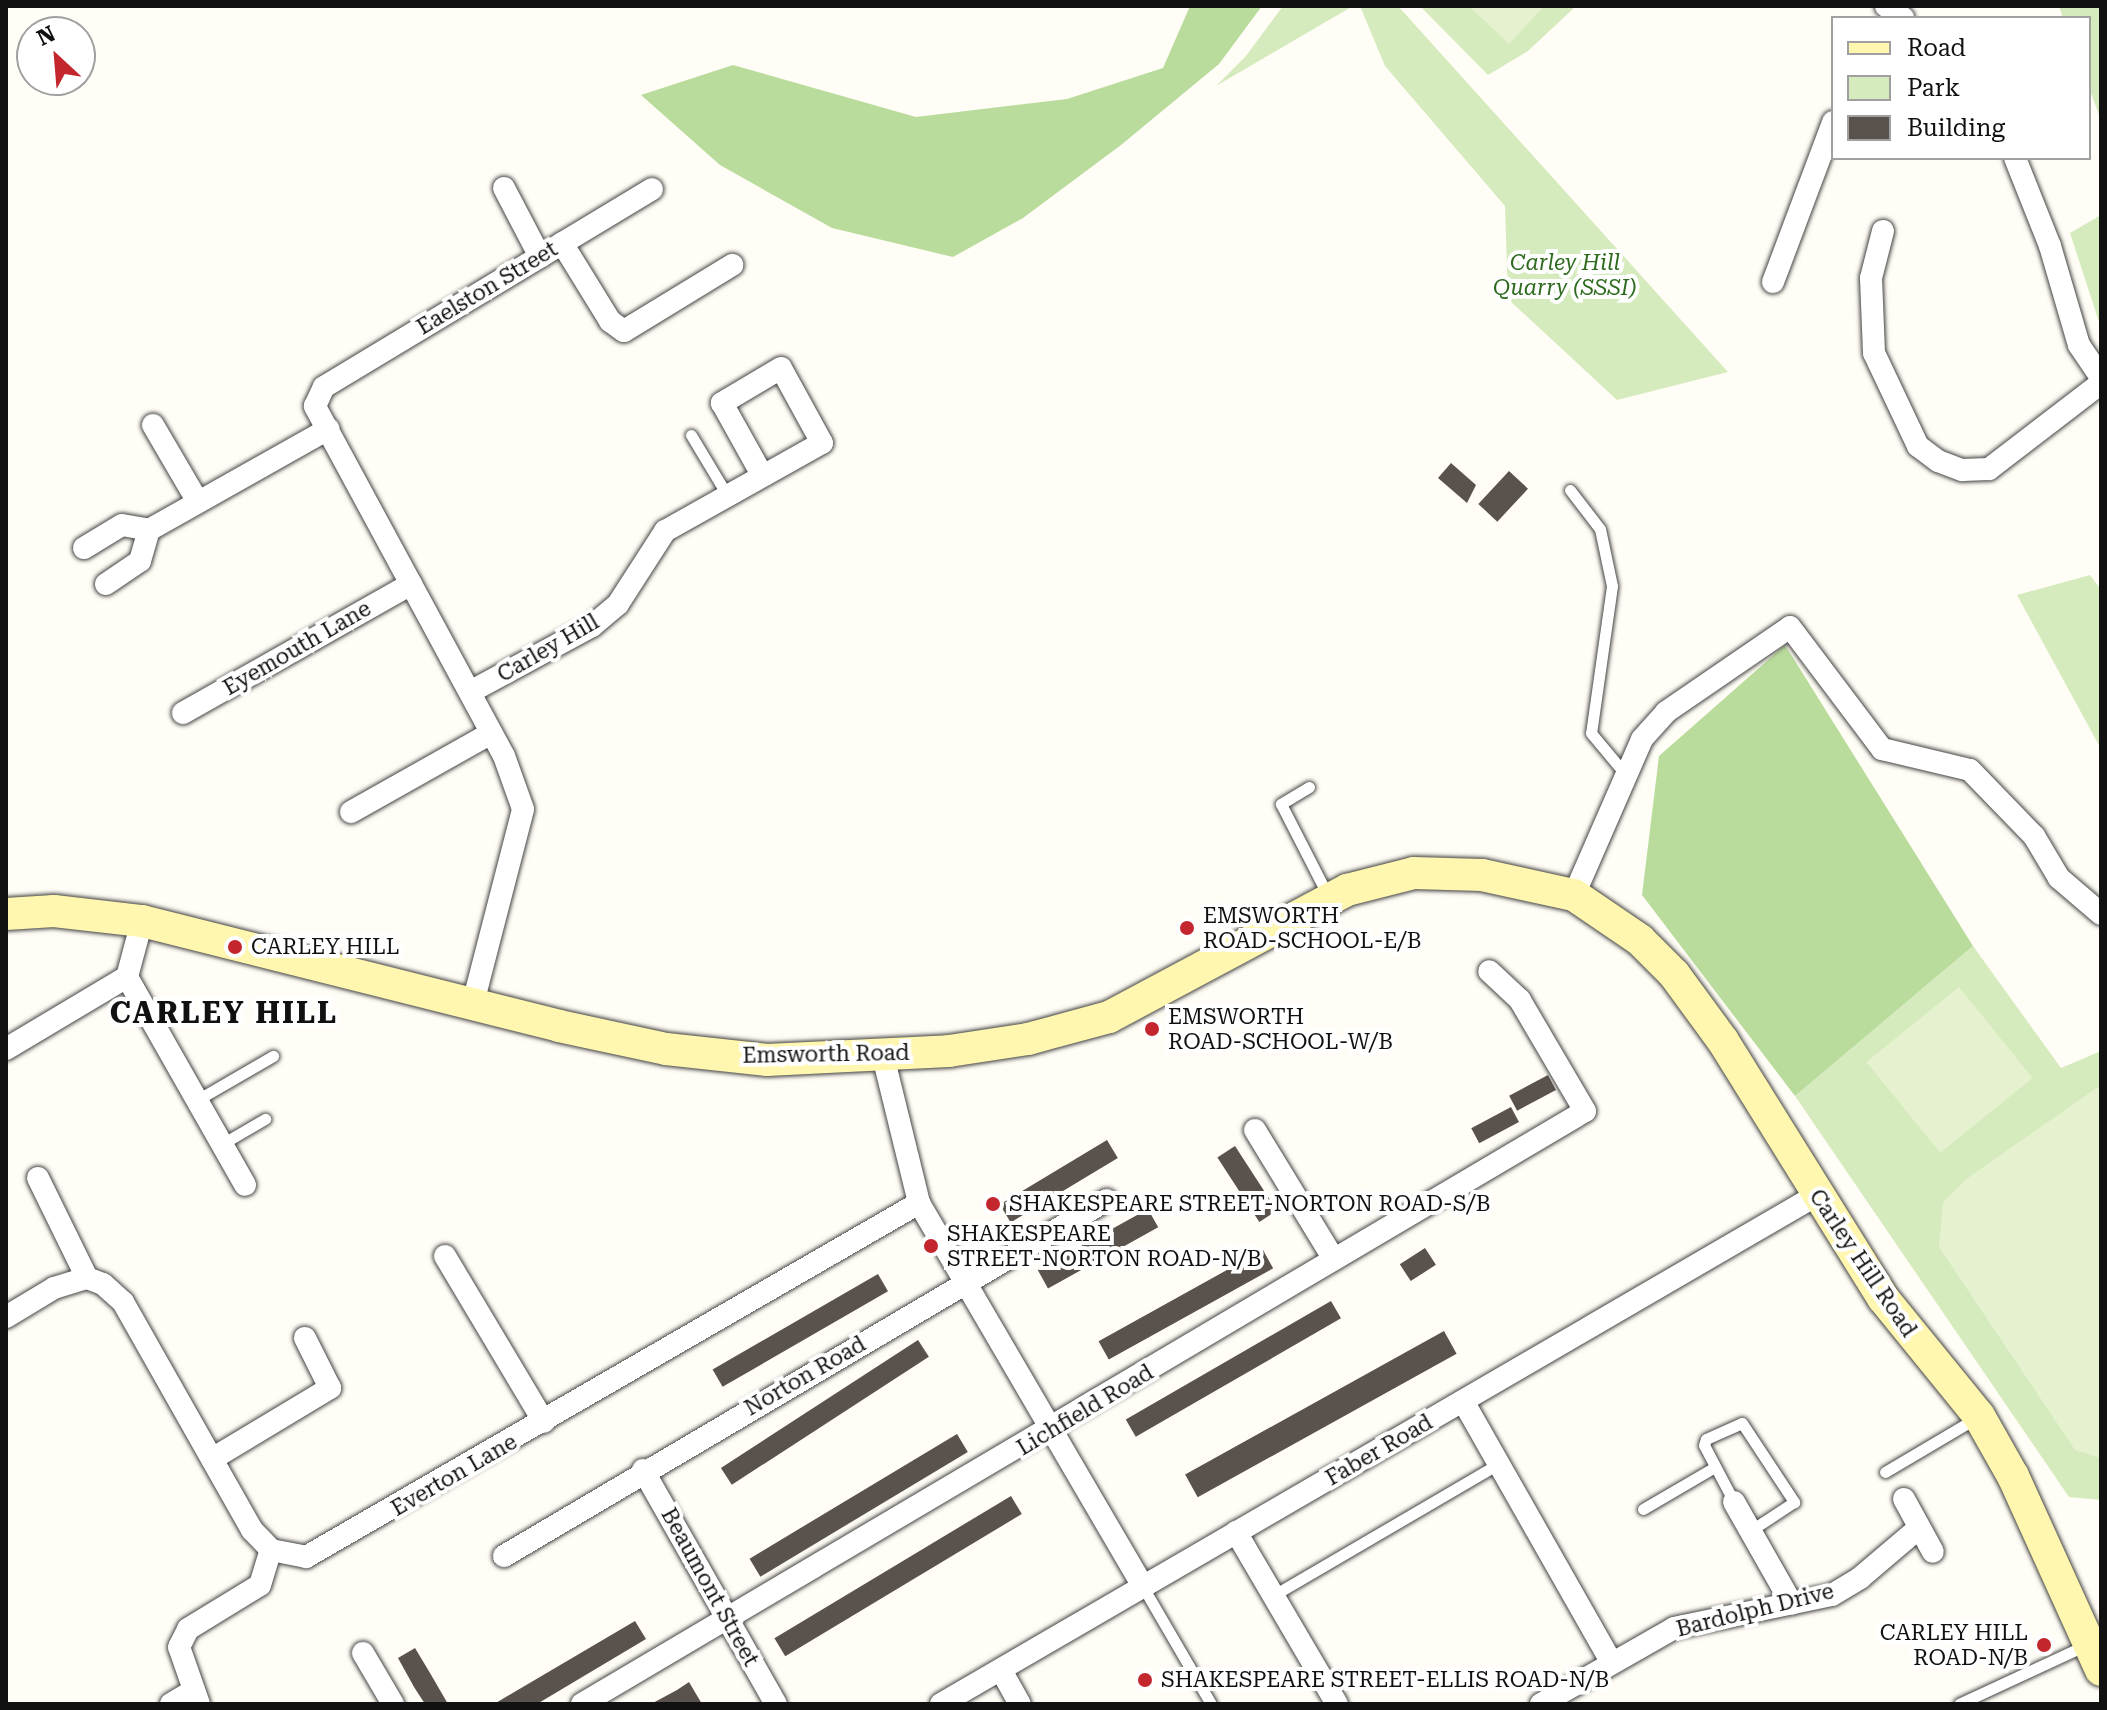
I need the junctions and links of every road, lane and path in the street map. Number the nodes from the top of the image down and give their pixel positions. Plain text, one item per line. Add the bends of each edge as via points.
1 (1831, 127) edge
2 (2016, 160) edge
3 (504, 188) dead end
4 (652, 189) dead end
5 (1883, 231) dead end
6 (562, 243) junction
7 (540, 257) junction
8 (732, 265) dead end
9 (1773, 282) dead end
10 (2101, 380) edge
11 (153, 425) dead end
12 (328, 429) junction
13 (691, 435) dead end
14 (762, 475) junction
15 (1570, 490) dead end
16 (727, 495) junction
17 (198, 502) junction
18 (149, 530) junction
19 (84, 548) dead end
20 (106, 584) dead end
21 (411, 584) junction
22 (470, 692) junction
23 (183, 713) dead end
24 (491, 733) junction
25 (1626, 776) junction
26 (1309, 787) dead end
27 (351, 812) dead end
28 (1574, 895) junction
29 (1330, 898) junction
30 (6, 914) edge
31 (2101, 914) edge
32 (142, 921) junction
33 (1489, 971) dead end
34 (127, 977) junction
35 (473, 1003) junction
36 (6, 1049) edge
37 (273, 1056) dead end
38 (883, 1056) junction
39 (197, 1100) junction
40 (265, 1119) dead end
41 (1255, 1130) dead end
42 (222, 1144) junction
43 (38, 1178) dead end
44 (245, 1185) dead end
45 (1817, 1195) junction
46 (1107, 1200) dead end
47 (919, 1203) junction
48 (445, 1256) dead end
49 (1333, 1258) junction
50 (87, 1278) junction
51 (965, 1282) junction
52 (6, 1317) edge
53 (305, 1338) dead end
54 (1463, 1401) junction
55 (1979, 1416) junction
56 (544, 1422) junction
57 (1052, 1430) junction
58 (212, 1459) junction
59 (1500, 1463) junction
60 (1715, 1467) junction
61 (643, 1470) junction
62 (1885, 1472) dead end
63 (1904, 1499) dead end
64 (1734, 1502) joint
65 (1643, 1509) dead end
66 (1919, 1528) junction
67 (1750, 1531) junction
68 (1236, 1532) junction
69 (271, 1550) junction
70 (1933, 1552) dead end
71 (504, 1556) dead end
72 (1143, 1587) junction
73 (1274, 1595) junction
74 (1792, 1604) junction
75 (728, 1622) junction
76 (363, 1653) dead end
77 (2096, 1656) edge
78 (1611, 1662) junction
79 (1001, 1670) junction
80 (196, 1698) edge
81 (171, 1704) edge
82 (393, 1704) edge
83 (582, 1704) edge
84 (776, 1704) edge
85 (941, 1704) edge
86 (1020, 1704) edge
87 (1211, 1704) edge
88 (1337, 1704) edge
89 (1541, 1704) edge
90 (1959, 1704) edge

1 - 9 street
2 - 10 street via 2050,246 2079,345
3 - 7 street
4 - 6 street, Eaelston Street
5 - 10 street via 1871,278 1869,322 1886,384 1918,446 1962,470 1989,469
6 - 7 street, Eaelston Street
6 - 8 street via 610,321 624,331
7 - 12 street, Eaelston Street via 324,387 315,406
11 - 17 street
12 - 17 street
12 - 21 street
13 - 16 lane
14 - 14 street, Carley Hill via 822,443 781,368 722,403
14 - 16 street, Carley Hill
15 - 25 lane via 1600,529 1612,586 1591,733
16 - 22 street, Carley Hill via 665,531 618,604 592,626
17 - 18 street
18 - 19 street via 122,525
18 - 20 street via 140,561
21 - 22 street
21 - 23 street, Eyemouth Lane
22 - 24 street
24 - 27 street
24 - 35 street via 523,809
25 - 28 street
25 - 31 street via 1642,739 1666,712 1790,627 1882,749 1970,770 2034,836 2059,878
26 - 29 lane via 1281,804
28 - 29 street, Emsworth Road via 1482,875 1414,873
28 - 45 street, Carley Hill Road via 1640,940 1674,974 1723,1041
29 - 38 street, Emsworth Road via 1109,1017 1028,1039
30 - 32 street, Emsworth Road via 54,911
32 - 34 street
32 - 35 street, Emsworth Road
33 - 49 street, Lichfield Road via 1520,1000 1585,1111
34 - 36 street
34 - 39 street
35 - 38 street, Emsworth Road via 666,1049 767,1060
37 - 39 lane
38 - 47 street
39 - 42 street
40 - 42 lane
41 - 49 street
42 - 44 street
43 - 50 street
45 - 54 street, Faber Road
45 - 55 street, Carley Hill Road via 1883,1298
46 - 51 street, Norton Road
47 - 51 street
47 - 56 street, Everton Lane
48 - 56 street
49 - 57 street, Lichfield Road
50 - 52 street via 54,1288
50 - 58 street via 123,1302
51 - 57 street
51 - 61 street, Norton Road
53 - 58 street via 330,1388
54 - 59 street
54 - 68 street, Faber Road
55 - 62 lane
55 - 77 street, Carley Hill Road via 2013,1476
56 - 69 street, Everton Lane via 306,1557
57 - 72 street
57 - 75 street, Lichfield Road
58 - 69 street via 252,1530
59 - 73 lane
59 - 78 street
60 - 64 lane
60 - 65 lane
60 - 67 lane via 1706,1439 1736,1423 1748,1427 1794,1502
61 - 71 street, Norton Road
61 - 75 street, Beaumont Street
63 - 66 street
64 - 67 street
66 - 70 street
66 - 74 street, Bardolph Drive via 1832,1595
67 - 74 street
68 - 72 street, Faber Road
68 - 73 street
69 - 80 street via 260,1585 188,1629 179,1647
72 - 79 street, Faber Road
72 - 87 lane
73 - 88 street
74 - 78 street, Bardolph Drive via 1695,1621
75 - 83 street, Lichfield Road
75 - 84 street, Beaumont Street
76 - 82 street
77 - 90 lane
78 - 89 street, Bardolph Drive
79 - 85 street, Faber Road
79 - 86 street
80 - 81 street

